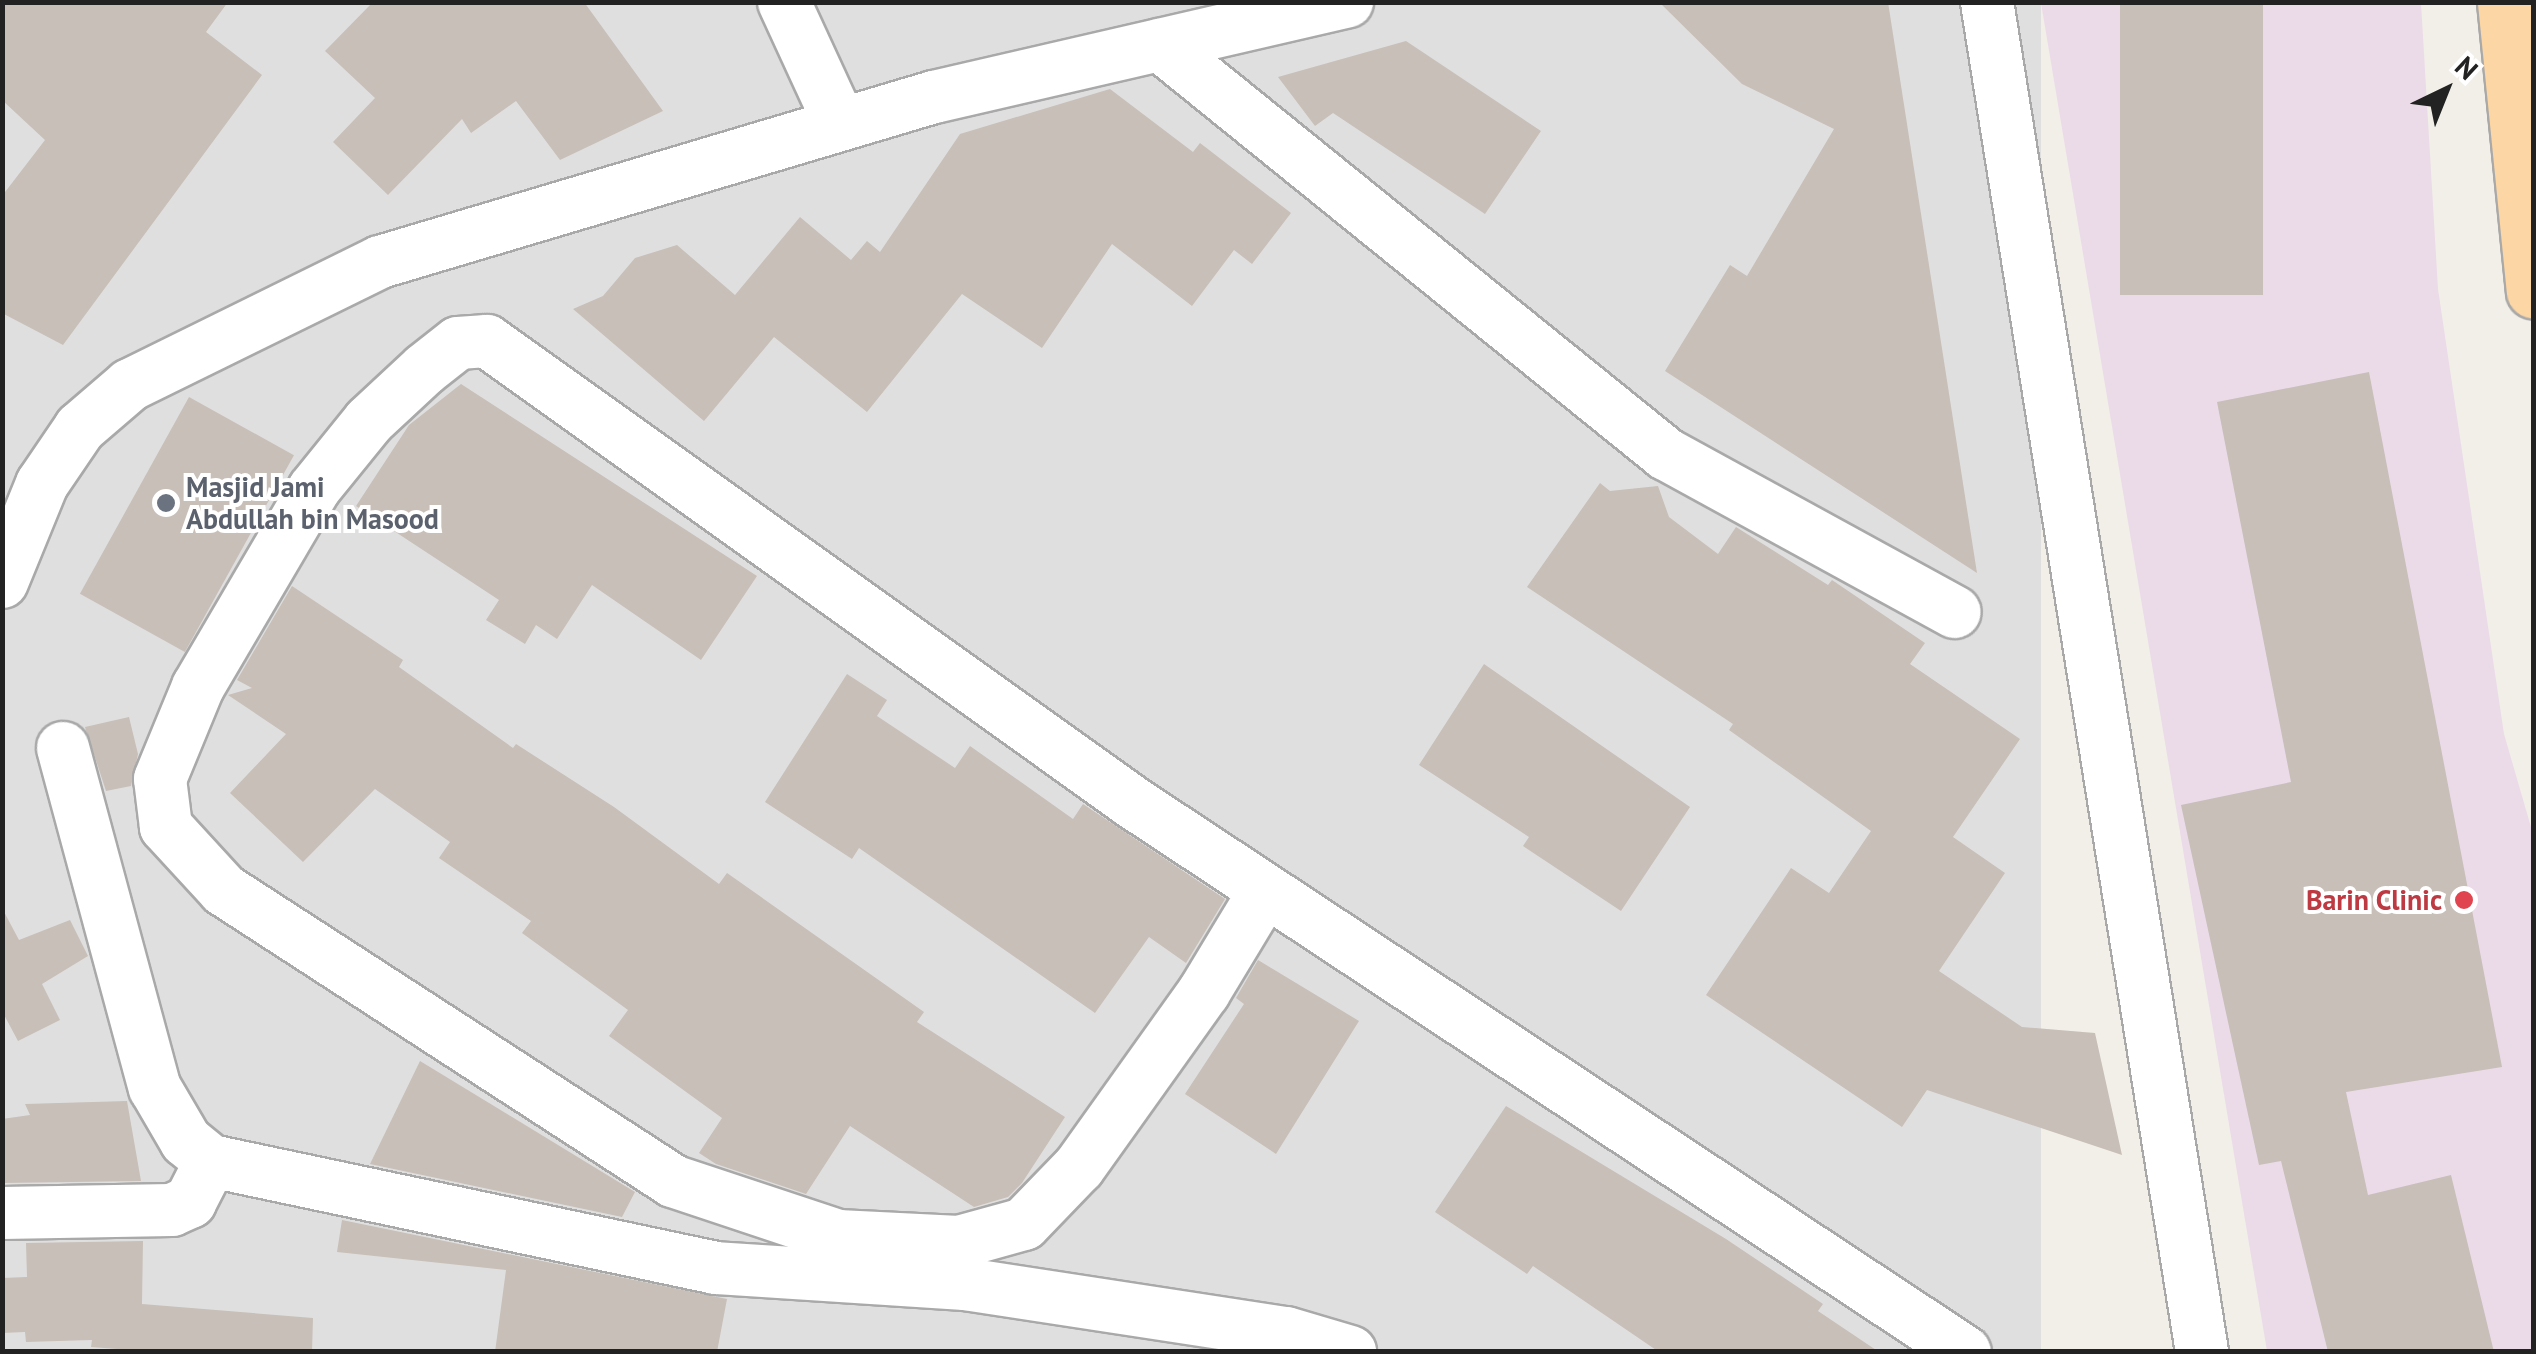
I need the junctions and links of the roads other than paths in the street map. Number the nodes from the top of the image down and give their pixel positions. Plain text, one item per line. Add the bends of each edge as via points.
1 (784, 2) edge
2 (1347, 2) edge
3 (1987, 2) edge
4 (2505, 2) edge
5 (1160, 45) junction
6 (840, 124) junction
7 (2534, 292) edge
8 (2, 582) edge
9 (1955, 612) dead end
10 (63, 748) dead end
11 (1265, 891) junction
12 (212, 1161) junction
13 (2, 1213) edge
14 (1350, 1352) edge
15 (1965, 1352) edge
16 (2202, 1352) edge

1 - 6 street
2 - 5 street
3 - 16 street
4 - 7 main road
5 - 6 street
5 - 9 street via 1666,454
6 - 8 street via 380,262 130,385 80,428 42,484
10 - 12 street via 155,1088 186,1141
11 - 11 street via 1204,992 1080,1167 1024,1224 959,1242 838,1236 673,1180 224,890 166,827 160,779 198,687 314,488 369,421 425,369 458,343 486,341
11 - 15 street
12 - 13 street via 190,1202 172,1210
12 - 14 street via 716,1268 965,1284 1286,1332

